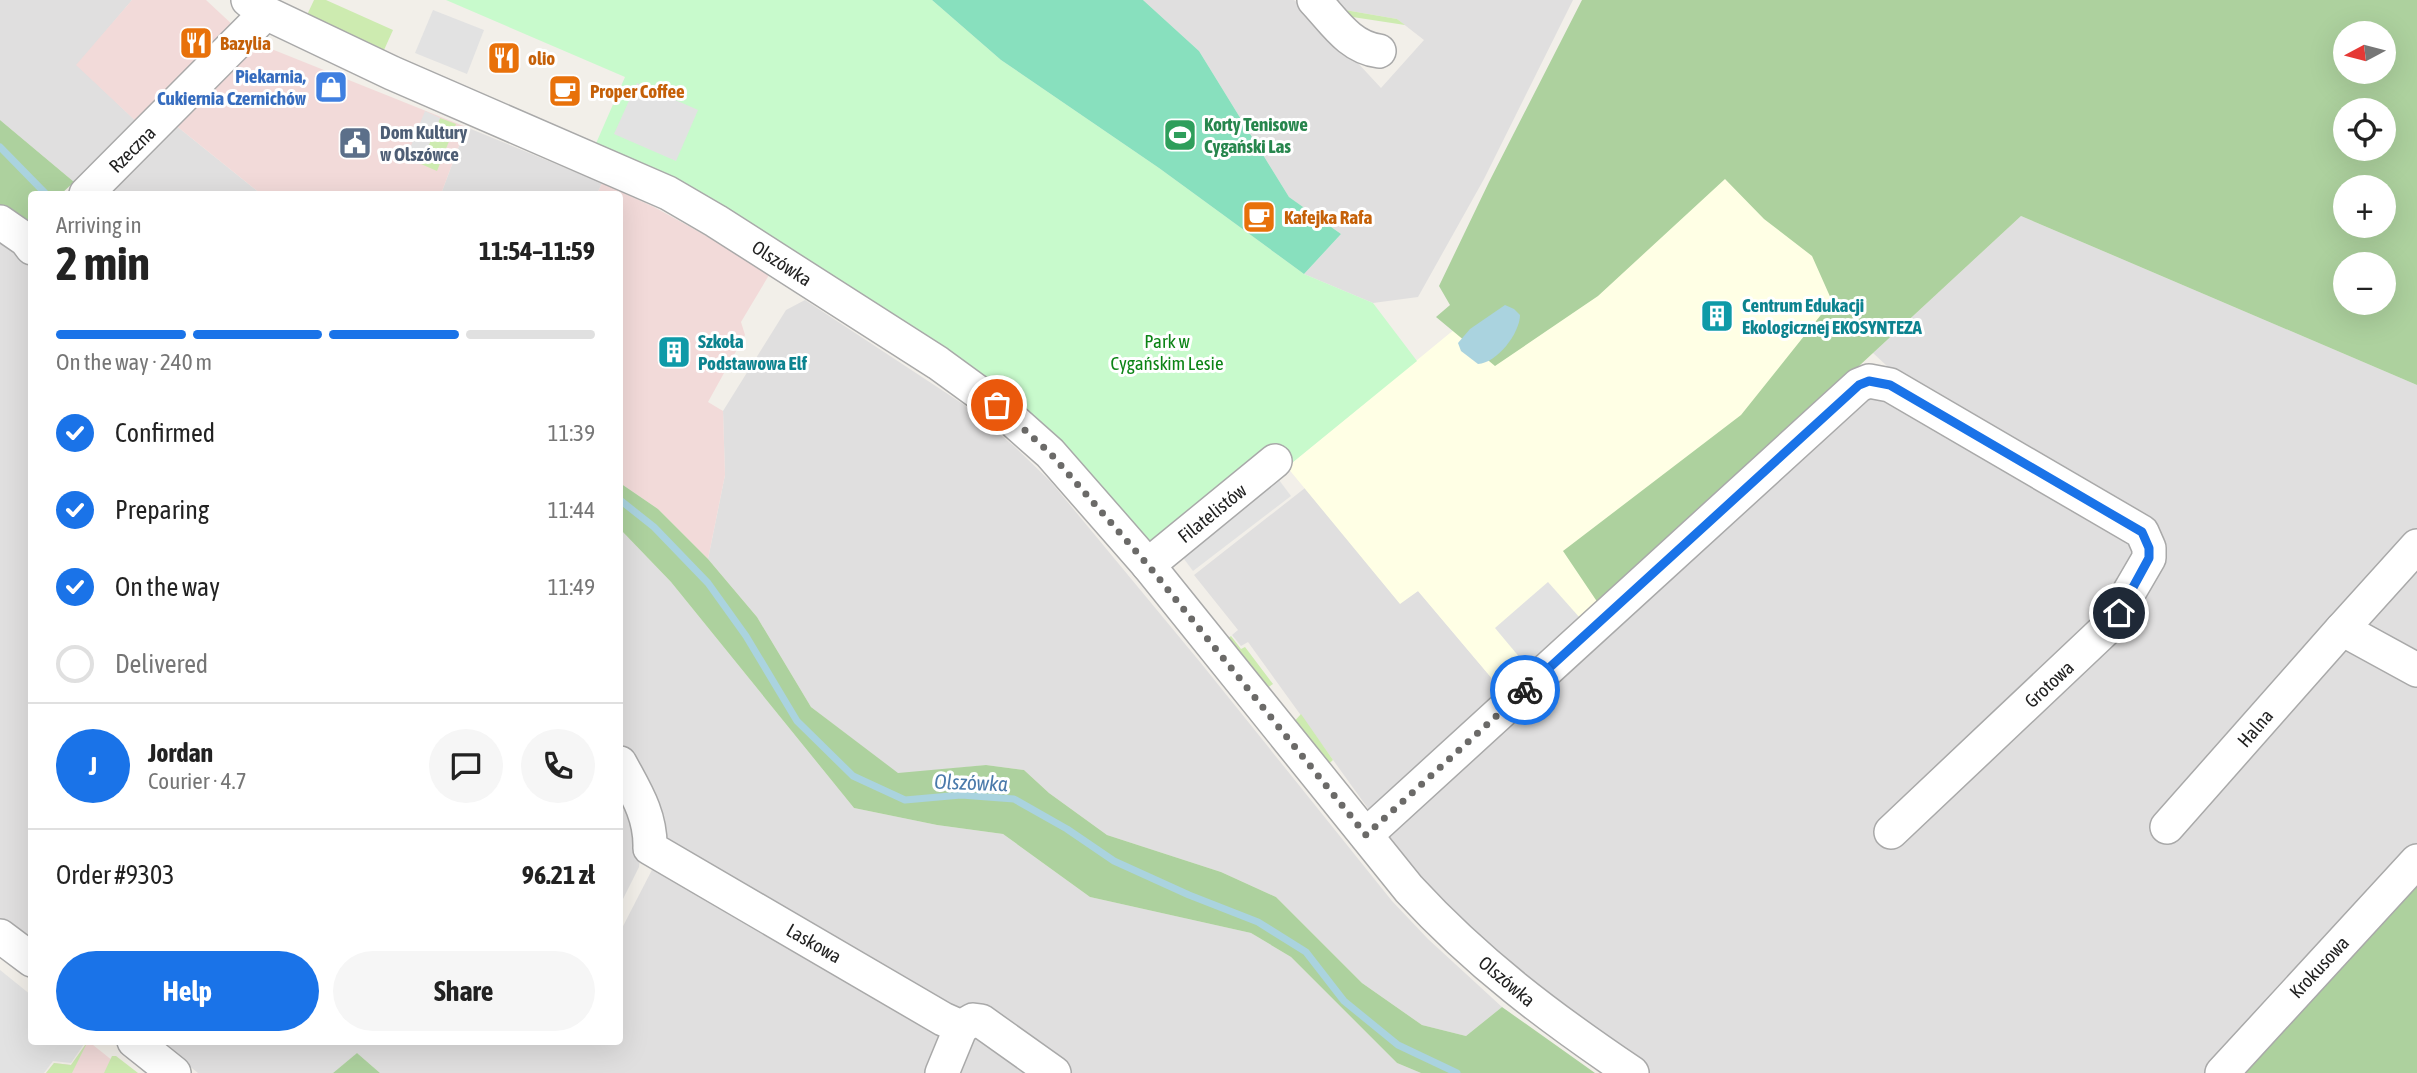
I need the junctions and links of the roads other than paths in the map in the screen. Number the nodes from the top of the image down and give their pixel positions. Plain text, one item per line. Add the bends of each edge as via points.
1 (1314, 0) edge
2 (257, 6) edge
3 (1379, 51) dead end
4 (89, 191) edge
5 (1275, 461) dead end
6 (2417, 546) edge
7 (1148, 565) junction
8 (2342, 628) junction
9 (2417, 670) edge
10 (623, 769) edge
11 (2167, 827) dead end
12 (1891, 832) dead end
13 (1366, 835) junction
14 (2417, 861) edge
15 (0, 936) edge
16 (28, 957) edge
17 (961, 1027) junction
18 (139, 1045) edge
19 (174, 1073) edge
20 (942, 1073) edge
21 (1054, 1073) edge
22 (1632, 1073) edge
23 (2222, 1073) edge

1 - 3 street via 1349,38 1364,49
2 - 4 street, Rzeczna
2 - 7 street, Olszówka via 392,73 667,193 716,221 997,405 1050,453
5 - 7 street, Filatelistów
6 - 8 street, Halna
7 - 13 street, Olszówka
8 - 9 street
8 - 11 street, Halna
10 - 17 street, Laskowa via 648,816 650,848
12 - 13 street, Grotowa via 2110,625 2145,566 2149,548 2142,532 1890,385 1869,381 1849,394
13 - 22 street, Olszówka via 1409,889 1478,958 1568,1030
14 - 23 street, Krokusowa
15 - 16 street
17 - 20 street
17 - 21 street, Laskowa via 981,1021
18 - 19 street

